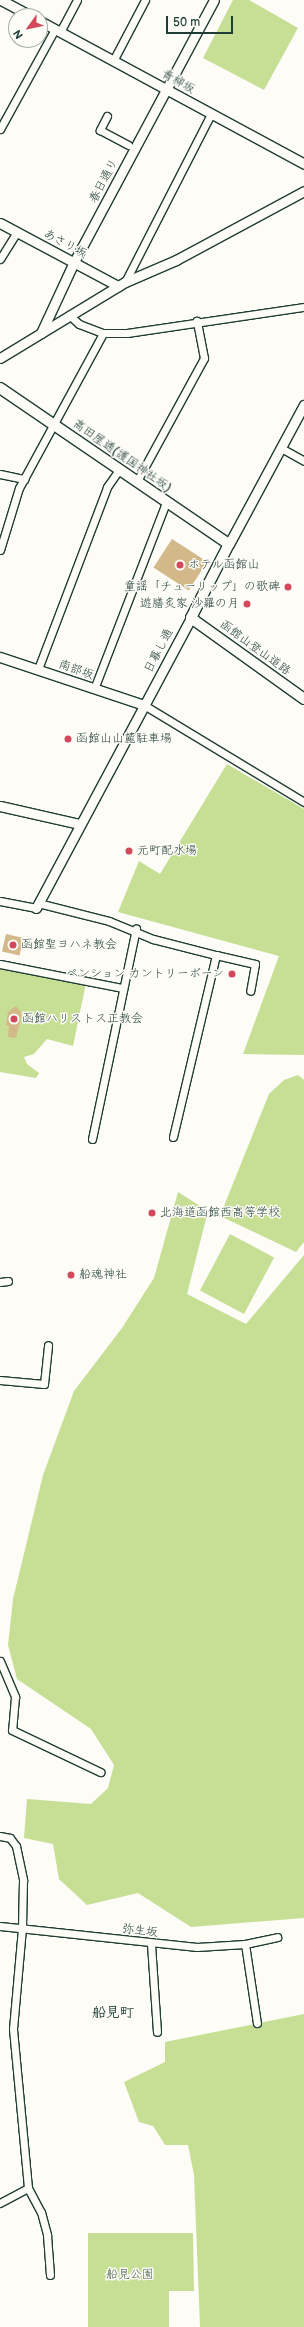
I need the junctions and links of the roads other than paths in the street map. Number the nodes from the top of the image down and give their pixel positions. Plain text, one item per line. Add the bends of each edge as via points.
1 (77, 0) edge
2 (145, 0) edge
3 (214, 0) edge
4 (2, 2) edge
5 (14, 8) edge
6 (48, 25) edge
7 (57, 30) junction
8 (113, 61) junction
9 (166, 90) junction
10 (211, 114) junction
11 (107, 116) dead end
12 (0, 129) edge
13 (128, 145) dead end
14 (304, 164) edge
15 (304, 191) edge
16 (0, 223) edge
17 (17, 232) junction
18 (0, 259) edge
19 (74, 262) junction
20 (121, 284) junction
21 (304, 306) edge
22 (69, 315) junction
23 (197, 320) junction
24 (41, 333) junction
25 (103, 333) junction
26 (0, 358) edge
27 (0, 388) edge
28 (304, 406) edge
29 (54, 425) junction
30 (281, 448) junction
31 (304, 461) edge
32 (119, 470) junction
33 (0, 474) edge
34 (24, 479) junction
35 (136, 481) junction
36 (166, 502) junction
37 (230, 544) junction
38 (0, 550) edge
39 (191, 618) junction
40 (0, 657) edge
41 (38, 669) junction
42 (94, 689) junction
43 (304, 699) edge
44 (144, 705) junction
45 (304, 802) edge
46 (0, 806) edge
47 (80, 824) junction
48 (0, 901) edge
49 (37, 906) junction
50 (136, 929) junction
51 (216, 954) junction
52 (0, 964) edge
53 (122, 988) junction
54 (250, 991) dead end
55 (173, 1137) dead end
56 (92, 1139) dead end
57 (8, 1281) dead end
58 (0, 1282) edge
59 (48, 1345) dead end
60 (0, 1380) edge
61 (0, 1661) edge
62 (100, 1772) dead end
63 (0, 1836) edge
64 (0, 1926) edge
65 (22, 1928) junction
66 (277, 1937) dead end
67 (151, 1944) junction
68 (245, 1944) junction
69 (257, 2023) dead end
70 (158, 2032) dead end
71 (28, 2188) junction
72 (0, 2203) edge
73 (50, 2275) dead end

1 - 7 street
2 - 8 street
3 - 9 street, 春日通り
4 - 5 street
6 - 7 street, 青柳坂
7 - 8 street, 青柳坂
7 - 12 street
8 - 9 street, 青柳坂
9 - 10 street, 青柳坂
9 - 19 street, 春日通り
10 - 14 street, 青柳坂
10 - 20 street
11 - 13 street via 100,130
15 - 20 street via 176,260
16 - 17 street, あさり坂
17 - 18 street
17 - 19 street, あさり坂
19 - 20 street, あさり坂
19 - 24 street, 春日通り
20 - 22 street
21 - 23 street
22 - 24 street
22 - 25 street via 79,324
23 - 25 street via 137,332
23 - 35 street via 204,358
24 - 26 street
25 - 29 street
27 - 29 main road, 高田屋通(護国神社坂)
28 - 30 street, 日暮し通
29 - 32 main road, 高田屋通(護国神社坂)
29 - 34 street
30 - 31 street
30 - 37 street, 日暮し通
32 - 35 main road, 高田屋通(護国神社坂)
32 - 41 street via 107,487
33 - 34 street
34 - 38 street
35 - 36 main road, 高田屋通(護国神社坂)
36 - 37 main road, 高田屋通(護国神社坂)
36 - 42 street
37 - 39 main road, 日暮し通
39 - 43 main road, 函館山登山道路
39 - 44 street, 日暮し通
40 - 41 street, 南部坂
41 - 42 street, 南部坂
42 - 44 street, 南部坂
44 - 45 street
44 - 47 street, 日暮し通
46 - 47 street
47 - 49 street, 日暮し通
48 - 49 street
49 - 50 street
50 - 51 street via 153,938
50 - 53 street
51 - 54 street via 255,964
51 - 55 street
52 - 53 street
53 - 56 street
57 - 58 street
59 - 60 street via 44,1384
61 - 62 street via 15,1697 12,1730
63 - 65 street via 10,1838 16,1846 21,1862
64 - 65 street, 弥生坂
65 - 67 street, 弥生坂
65 - 71 street via 13,2029
66 - 68 street, 弥生坂
67 - 68 street, 弥生坂 via 197,1947
67 - 70 street
68 - 69 street
71 - 72 street
71 - 73 street via 41,2212 47,2235

